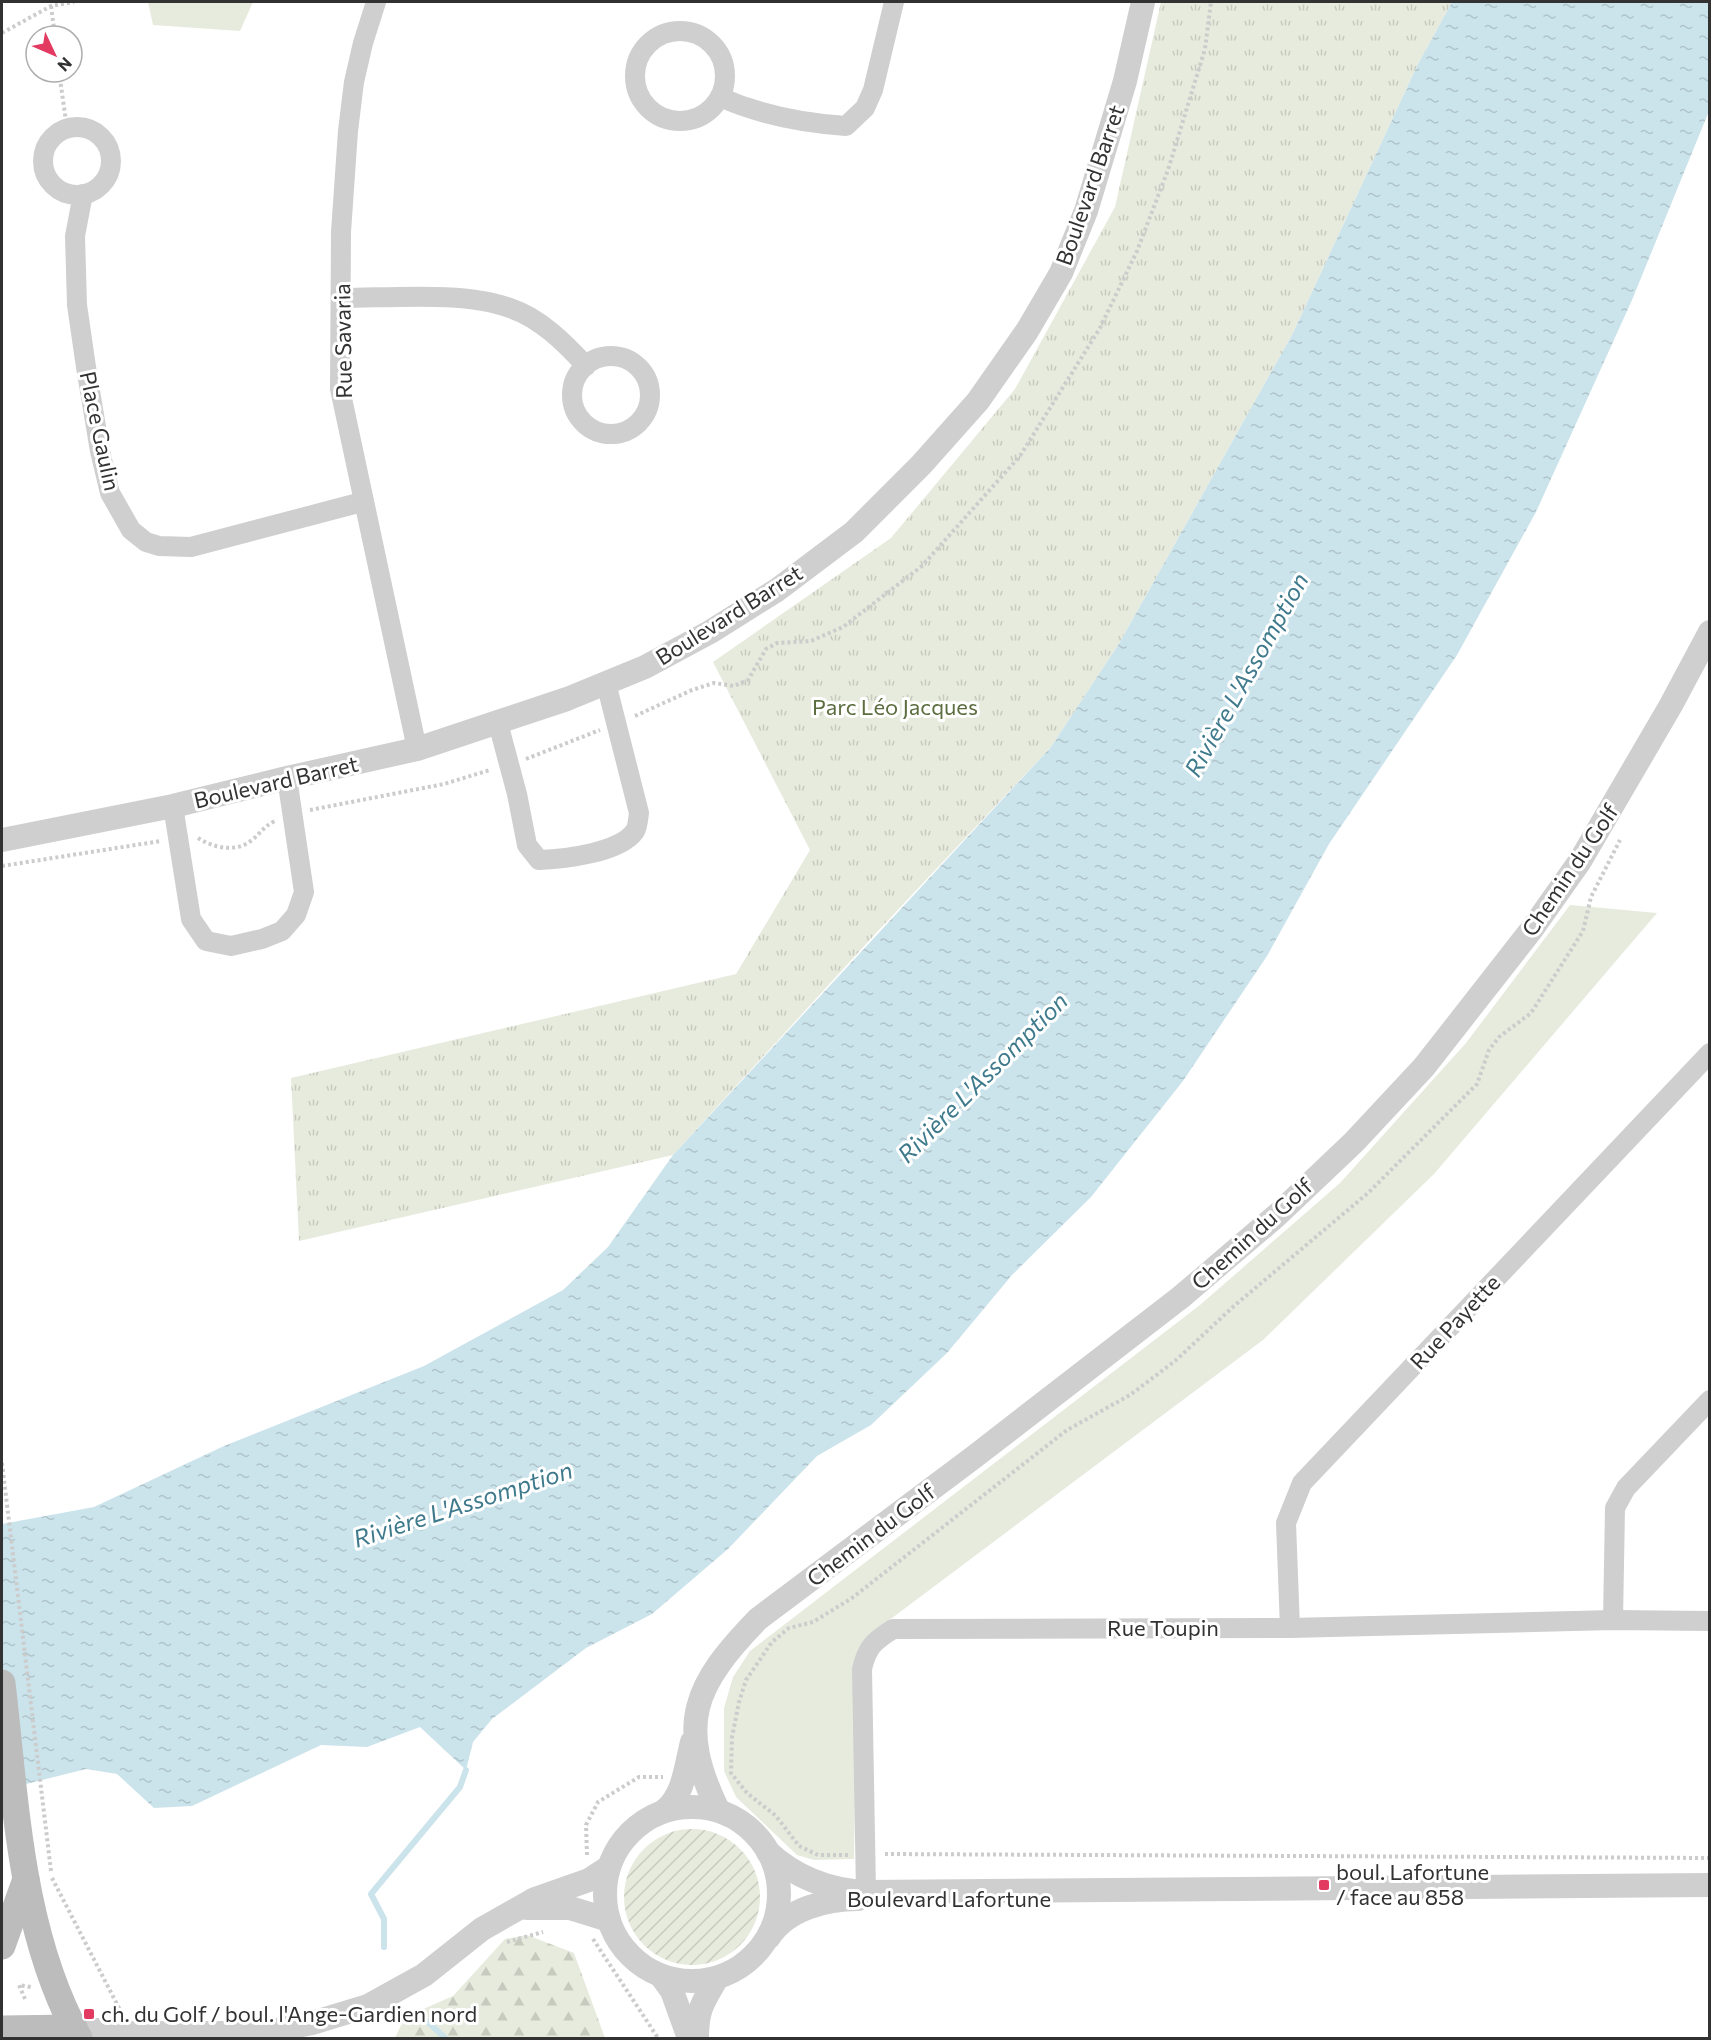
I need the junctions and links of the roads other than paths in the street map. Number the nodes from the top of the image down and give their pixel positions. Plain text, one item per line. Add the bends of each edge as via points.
1 (376, 2) edge
2 (894, 2) edge
3 (1143, 2) edge
4 (720, 97) junction
5 (83, 194) junction
6 (341, 298) junction
7 (586, 366) dead end
8 (362, 502) junction
9 (1710, 632) edge
10 (606, 683) junction
11 (498, 723) junction
12 (417, 749) junction
13 (287, 778) junction
14 (173, 806) junction
15 (2, 840) edge
16 (1710, 1053) edge
17 (1710, 1400) edge
18 (1613, 1620) junction
19 (1710, 1621) edge
20 (1290, 1628) junction
21 (2, 1683) edge
22 (694, 1734) junction
23 (718, 1810) junction
24 (664, 1811) junction
25 (768, 1852) junction
26 (599, 1867) junction
27 (39, 1878) junction
28 (1710, 1885) edge
29 (1113, 1890) junction
30 (866, 1892) junction
31 (522, 1908) junction
32 (609, 1920) junction
33 (763, 1945) junction
34 (2, 1946) edge
35 (662, 1977) junction
36 (717, 1978) junction
37 (2, 2029) edge
38 (77, 2033) edge
39 (689, 2038) edge
40 (697, 2038) edge

1 - 6 street, Rue Savaria via 354,82 348,131
2 - 4 street via 873,90 865,108 846,126 781,118
3 - 10 street, Boulevard Barret via 1107,145 1065,262 1027,331 978,401 854,532 785,584 710,632
4 - 4 street via 710,110 682,122 652,112 641,101 635,86 639,55 647,44 666,33 687,30 701,35 721,55 725,84
5 - 5 street via 60,191 51,184 42,163 48,141 56,133 78,126 88,128 106,142 111,164 102,184
5 - 8 street, Place Gaulin via 75,236 77,305 86,367 110,493 132,530 146,542 159,546 191,547
6 - 7 street via 463,298 510,308 538,322
6 - 8 street, Rue Savaria via 340,389
8 - 12 street, Rue Savaria
9 - 22 street, Chemin du Golf via 1580,861 1424,1067 1336,1159 1181,1298 759,1619 733,1644 713,1672 701,1696
10 - 11 street, Boulevard Barret
10 - 11 street via 639,813 637,829 614,846 565,859 539,860 526,845
11 - 12 street, Boulevard Barret
12 - 13 street, Boulevard Barret
13 - 14 street, Boulevard Barret
13 - 14 street via 304,892 296,915 282,932 252,942 231,946 206,941 191,919
14 - 15 street, Boulevard Barret
16 - 20 street, Rue Payette via 1302,1483 1286,1523
17 - 18 street via 1626,1488 1615,1508
18 - 19 street, Rue Toupin
18 - 20 street, Rue Toupin
20 - 30 street, Rue Toupin via 910,1628 886,1633 866,1651 862,1669
21 - 27 main road
22 - 23 street, Chemin du Golf via 698,1760
22 - 24 street, Chemin du Golf via 677,1796
23 - 24 street via 691,1806
23 - 25 street via 738,1819
24 - 26 street via 633,1829
25 - 30 street, Boulevard Lafortune via 783,1866 816,1883
25 - 33 street via 777,1875 779,1899 774,1923
26 - 31 street via 589,1880 535,1899
26 - 32 street
27 - 34 main road
27 - 38 main road via 45,1960 63,2010
28 - 29 street, Boulevard Lafortune
29 - 30 street, Boulevard Lafortune
29 - 33 street, Boulevard Lafortune via 1092,1898 837,1899 787,1919
31 - 32 street via 570,1908
31 - 38 street via 482,1929 424,1975 368,2006 312,2023 262,2033
32 - 35 street via 629,1955
33 - 36 street via 743,1965
35 - 36 street via 690,1982
35 - 39 street via 672,1991
36 - 40 street via 701,2004
37 - 38 main road

